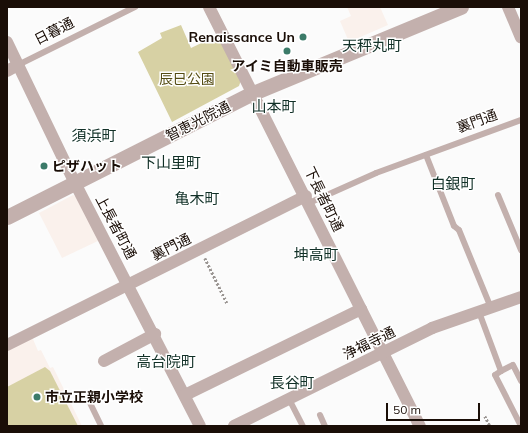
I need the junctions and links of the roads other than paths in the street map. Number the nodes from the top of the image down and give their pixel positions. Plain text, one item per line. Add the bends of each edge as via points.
1 (135, 7) edge
2 (209, 7) edge
3 (461, 7) edge
4 (508, 7) edge
5 (521, 37) edge
6 (7, 42) edge
7 (18, 65) junction
8 (7, 71) edge
9 (253, 93) junction
10 (521, 120) edge
11 (426, 155) junction
12 (75, 183) junction
13 (498, 195) dead end
14 (307, 199) junction
15 (7, 217) edge
16 (521, 250) edge
17 (129, 285) junction
18 (521, 297) edge
19 (491, 308) junction
20 (361, 309) junction
21 (479, 312) junction
22 (155, 334) junction
23 (7, 345) edge
24 (384, 353) junction
25 (104, 361) dead end
26 (501, 371) junction
27 (521, 381) edge
28 (185, 395) junction
29 (289, 399) junction
30 (90, 403) dead end
31 (320, 415) dead end
32 (101, 426) edge
33 (200, 426) edge
34 (234, 426) edge
35 (303, 426) edge
36 (325, 426) edge
37 (420, 426) edge
38 (521, 426) edge

1 - 7 lane, 日暮通
2 - 9 street, 下長者町通
3 - 9 street, 智恵光院通
4 - 5 street
6 - 7 street, 上長者町通
7 - 8 street, 日暮通
7 - 12 street, 上長者町通
9 - 12 street, 智恵光院通
9 - 14 street, 下長者町通
10 - 11 lane, 裏門通
11 - 14 lane, 裏門通
11 - 19 lane
12 - 15 street, 智恵光院通
12 - 17 street, 上長者町通
13 - 16 lane
14 - 17 street, 裏門通
14 - 20 street, 下長者町通
17 - 22 street, 上長者町通
17 - 23 street, 裏門通
18 - 19 street, 浄福寺通
19 - 21 street, 浄福寺通
20 - 24 street, 下長者町通
20 - 28 street
21 - 24 street, 浄福寺通 via 432,328
21 - 26 lane
22 - 25 street
22 - 28 street, 上長者町通
24 - 29 street, 浄福寺通
24 - 37 street, 下長者町通
26 - 27 lane via 513,365
26 - 38 lane via 495,374
28 - 33 street, 上長者町通
29 - 34 street, 浄福寺通
29 - 35 lane
30 - 32 lane
31 - 36 lane

